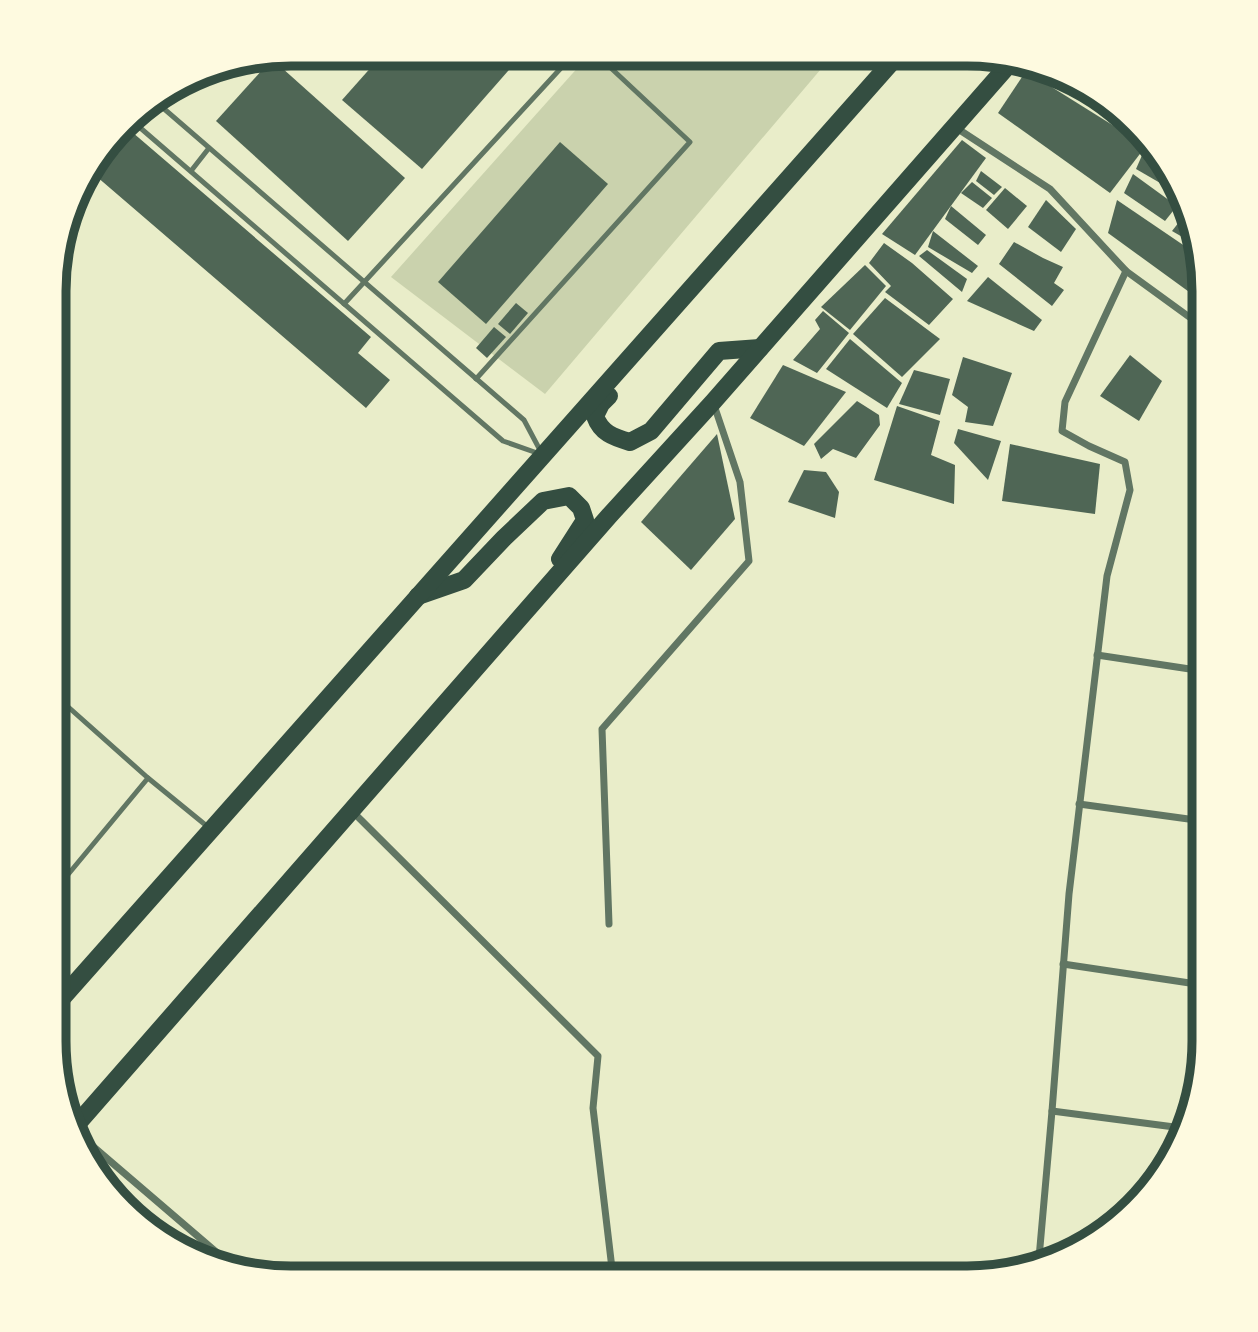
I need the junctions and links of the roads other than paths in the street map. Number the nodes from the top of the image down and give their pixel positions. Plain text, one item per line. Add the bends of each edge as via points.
1 (563, 66) edge
2 (609, 66) edge
3 (888, 66) edge
4 (1004, 70) edge
5 (162, 107) edge
6 (139, 126) edge
7 (955, 127) junction
8 (209, 148) junction
9 (191, 171) junction
10 (1126, 271) junction
11 (363, 281) junction
12 (344, 304) junction
13 (673, 309) junction
14 (1191, 318) edge
15 (760, 348) junction
16 (476, 379) junction
17 (713, 402) junction
18 (543, 455) junction
19 (418, 596) junction
20 (523, 614) junction
21 (1097, 654) junction
22 (1191, 669) edge
23 (67, 705) edge
24 (148, 778) junction
25 (1079, 804) junction
26 (352, 810) junction
27 (1191, 819) edge
28 (211, 830) junction
29 (67, 875) edge
30 (610, 924) dead end
31 (1063, 964) junction
32 (1191, 983) edge
33 (67, 993) edge
34 (1052, 1111) junction
35 (81, 1120) edge
36 (1174, 1127) edge
37 (94, 1147) edge
38 (218, 1254) edge
39 (1039, 1254) edge
40 (612, 1265) edge

1 - 11 lane
2 - 16 lane via 690,142
3 - 13 main road
4 - 7 main road
5 - 8 lane
6 - 9 lane
7 - 10 street via 1050,189
7 - 15 main road
8 - 9 lane
8 - 11 lane
9 - 12 lane
10 - 14 street
10 - 21 street via 1065,402 1062,431 1125,462 1130,490 1107,576
11 - 12 lane
11 - 16 lane
12 - 18 lane via 503,442
13 - 15 main road via 595,416 598,426 610,436 630,442 651,431 719,351
13 - 18 main road
15 - 17 main road
16 - 18 lane via 524,420
17 - 20 main road
17 - 30 street via 740,482 750,561 603,729
18 - 19 main road
19 - 20 main road via 464,580 542,502 569,496 585,520
19 - 28 main road
20 - 26 main road
21 - 22 street
21 - 25 street
23 - 24 lane
24 - 28 lane
24 - 29 lane
25 - 27 street
25 - 31 street
26 - 35 main road
26 - 40 street via 598,1056 593,1108
28 - 33 main road
31 - 32 street
31 - 34 street
34 - 36 street
34 - 39 street
37 - 38 street

